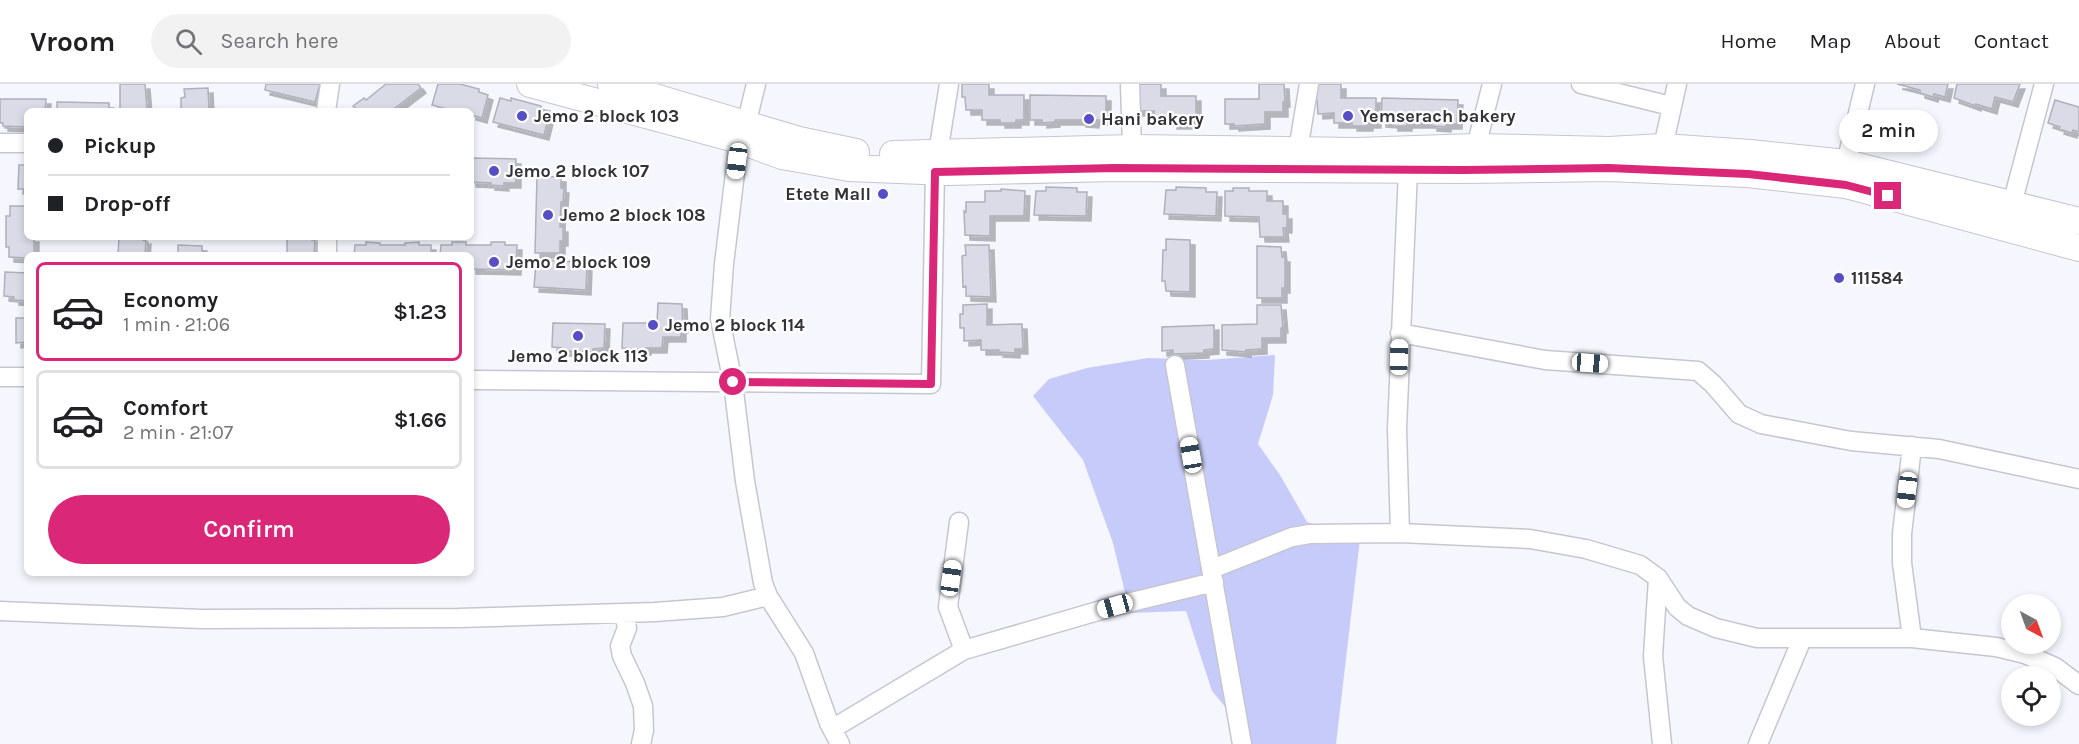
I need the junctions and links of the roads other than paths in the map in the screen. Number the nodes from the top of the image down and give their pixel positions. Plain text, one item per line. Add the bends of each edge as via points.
1 (330, 84) edge
2 (530, 84) edge
3 (611, 84) edge
4 (756, 84) edge
5 (949, 84) edge
6 (1130, 84) edge
7 (1309, 84) edge
8 (1492, 84) edge
9 (1581, 84) edge
10 (1677, 84) edge
11 (1865, 84) edge
12 (2044, 84) edge
13 (1671, 106) junction
14 (326, 108) edge
15 (742, 132) junction
16 (0, 143) edge
17 (24, 143) edge
18 (1476, 147) junction
19 (1663, 147) junction
20 (1131, 148) junction
21 (1298, 150) junction
22 (1355, 160) junction
23 (936, 163) junction
24 (1846, 163) junction
25 (1408, 170) junction
26 (1891, 185) junction
27 (2012, 204) junction
28 (2079, 221) edge
29 (2079, 248) edge
30 (1400, 333) junction
31 (1175, 365) dead end
32 (0, 377) edge
33 (24, 377) edge
34 (474, 380) edge
35 (733, 382) junction
36 (1912, 446) junction
37 (2079, 479) edge
38 (959, 522) dead end
39 (1400, 533) junction
40 (1213, 575) junction
41 (1658, 578) junction
42 (768, 596) junction
43 (0, 610) edge
44 (624, 613) junction
45 (1912, 638) junction
46 (1802, 639) junction
47 (964, 650) junction
48 (2079, 685) edge
49 (836, 737) edge
50 (641, 744) edge
51 (1242, 744) edge
52 (1662, 744) edge
53 (1758, 744) edge

1 - 14 street
2 - 15 street
3 - 15 street
4 - 15 street
5 - 23 street
6 - 20 street
7 - 21 street
8 - 18 street
9 - 13 street
10 - 13 street
11 - 24 street
12 - 27 street
13 - 19 street
15 - 23 street via 782,156 813,163 859,169
15 - 35 street via 720,319
16 - 17 street
18 - 19 street via 1609,150
18 - 22 street
19 - 24 street
20 - 21 street
20 - 23 street
21 - 22 street
22 - 23 street via 1114,168
22 - 25 street
23 - 35 street via 931,384
24 - 26 street
25 - 26 street via 1609,168
25 - 30 street
26 - 27 street
26 - 29 street
27 - 28 street
30 - 36 street via 1545,360 1698,371 1739,414 1761,424 1851,441
30 - 39 street
31 - 40 street
32 - 33 street
34 - 35 street
35 - 42 street via 745,481
36 - 37 street
36 - 45 street via 1902,534
38 - 47 street via 948,607
39 - 40 street via 1292,537
39 - 41 street via 1530,539 1586,549 1640,565
40 - 47 street
40 - 51 street
41 - 46 street via 1677,607 1716,628 1757,638
41 - 52 street via 1653,656
42 - 44 street via 723,607
42 - 49 street via 804,653
43 - 44 street via 201,619
44 - 50 street via 627,628 620,646 643,706
45 - 46 street
45 - 48 street via 2025,654 2055,667
46 - 53 street
47 - 49 street

